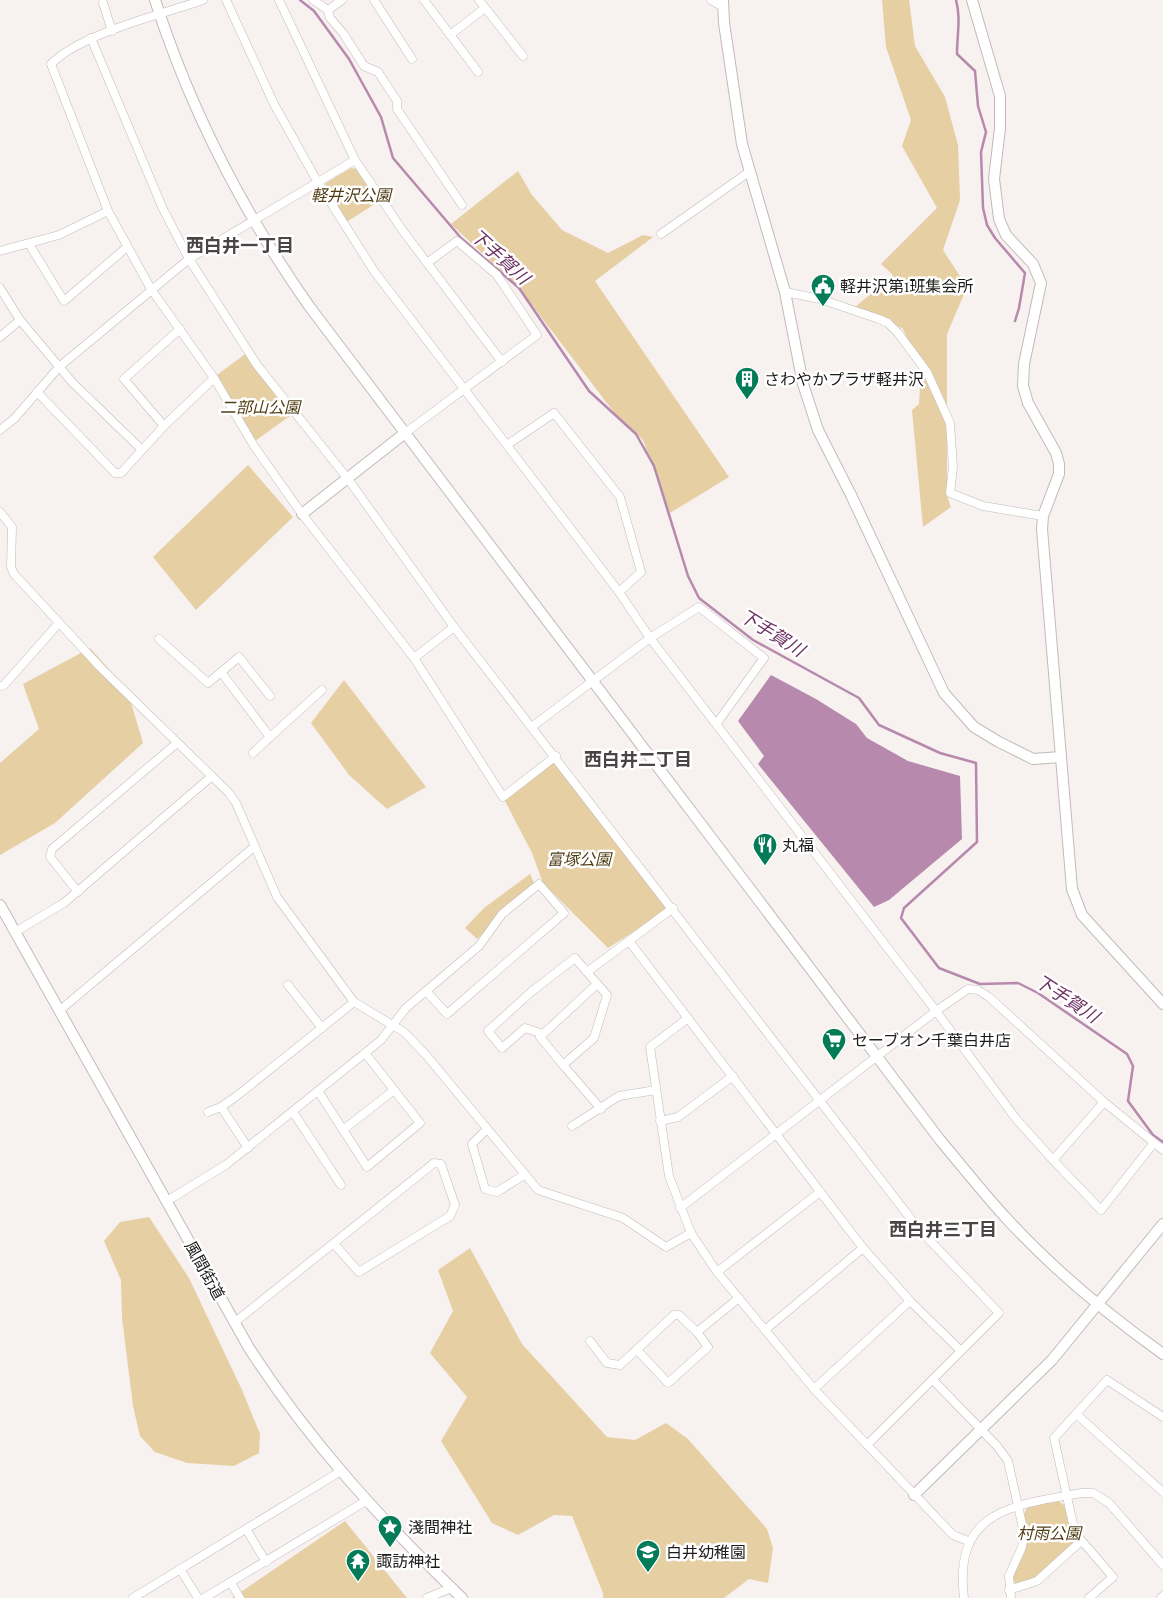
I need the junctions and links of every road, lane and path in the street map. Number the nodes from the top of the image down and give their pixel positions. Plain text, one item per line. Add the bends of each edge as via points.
1 (155, 0) edge
2 (203, 0) edge
3 (226, 0) edge
4 (279, 0) edge
5 (313, 0) edge
6 (342, 0) edge
7 (374, 0) edge
8 (424, 0) edge
9 (479, 0) edge
10 (711, 0) edge
11 (972, 0) edge
12 (103, 3) dead end
13 (723, 3) edge
14 (485, 8) junction
15 (328, 10) junction
16 (160, 15) junction
17 (112, 31) junction
18 (450, 35) junction
19 (92, 38) junction
20 (523, 56) dead end
21 (412, 59) dead end
22 (478, 72) dead end
23 (355, 160) junction
24 (749, 172) junction
25 (317, 181) junction
26 (462, 205) dead end
27 (108, 211) junction
28 (253, 220) junction
29 (661, 234) dead end
30 (29, 244) junction
31 (126, 247) junction
32 (0, 251) edge
33 (189, 259) junction
34 (427, 263) junction
35 (0, 288) edge
36 (151, 289) junction
37 (785, 292) junction
38 (20, 320) junction
39 (180, 329) junction
40 (0, 337) edge
41 (502, 362) junction
42 (59, 367) junction
43 (214, 378) junction
44 (464, 390) junction
45 (37, 392) junction
46 (164, 426) junction
47 (0, 430) edge
48 (405, 433) junction
49 (507, 445) junction
50 (142, 450) junction
51 (348, 479) junction
52 (0, 512) edge
53 (302, 514) junction
54 (1043, 516) junction
55 (619, 592) junction
56 (59, 623) junction
57 (454, 627) junction
58 (650, 638) junction
59 (159, 639) dead end
60 (414, 658) junction
61 (221, 672) junction
62 (591, 680) junction
63 (0, 686) edge
64 (322, 690) dead end
65 (270, 696) dead end
66 (717, 723) junction
67 (533, 726) junction
68 (270, 737) junction
69 (177, 743) junction
70 (253, 752) dead end
71 (556, 756) junction
72 (1061, 757) junction
73 (212, 776) junction
74 (254, 847) junction
75 (78, 892) junction
76 (0, 905) edge
77 (673, 908) junction
78 (15, 932) junction
79 (629, 941) junction
80 (587, 972) junction
81 (597, 984) junction
82 (288, 985) dead end
83 (426, 991) junction
84 (354, 1002) junction
85 (1163, 1004) edge
86 (936, 1010) junction
87 (60, 1011) junction
88 (688, 1018) junction
89 (393, 1024) junction
90 (322, 1028) junction
91 (543, 1034) junction
92 (365, 1053) junction
93 (877, 1056) junction
94 (563, 1065) junction
95 (733, 1076) junction
96 (394, 1090) junction
97 (656, 1090) junction
98 (318, 1091) junction
99 (819, 1101) junction
100 (1104, 1102) junction
101 (221, 1107) junction
102 (601, 1109) junction
103 (208, 1112) dead end
104 (293, 1112) junction
105 (660, 1121) junction
106 (572, 1126) dead end
107 (488, 1129) junction
108 (343, 1130) junction
109 (778, 1134) junction
110 (1153, 1144) junction
111 (248, 1148) junction
112 (1163, 1150) edge
113 (1052, 1160) junction
114 (524, 1176) junction
115 (341, 1185) dead end
116 (820, 1192) junction
117 (167, 1201) junction
118 (680, 1208) junction
119 (1163, 1224) edge
120 (691, 1233) junction
121 (334, 1244) junction
122 (863, 1248) junction
123 (718, 1272) junction
124 (739, 1298) junction
125 (910, 1301) junction
126 (1098, 1306) junction
127 (235, 1322) junction
128 (764, 1330) junction
129 (697, 1332) junction
130 (590, 1342) dead end
131 (638, 1351) junction
132 (961, 1351) junction
133 (1163, 1354) edge
134 (933, 1380) junction
135 (814, 1389) junction
136 (1076, 1414) junction
137 (1163, 1417) edge
138 (982, 1430) junction
139 (867, 1444) junction
140 (341, 1471) junction
141 (1163, 1492) edge
142 (914, 1495) junction
143 (1066, 1496) junction
144 (366, 1501) junction
145 (1019, 1507) junction
146 (246, 1530) junction
147 (968, 1542) junction
148 (1080, 1542) junction
149 (266, 1562) junction
150 (1163, 1565) edge
151 (180, 1569) junction
152 (231, 1583) junction
153 (451, 1588) junction
154 (1010, 1594) edge
155 (133, 1598) edge
156 (198, 1598) edge
157 (204, 1598) edge
158 (240, 1598) edge
159 (427, 1598) edge
160 (462, 1598) edge
161 (964, 1598) edge
162 (1089, 1598) edge

1 - 16 street
2 - 16 street
3 - 25 street via 274,104
4 - 23 street
5 - 15 street
6 - 15 street
7 - 21 street
8 - 18 street
9 - 14 street
10 - 13 street
11 - 54 street via 1000,96 994,179 998,219 1006,235 1033,264 1041,283 1024,364 1023,386 1028,403 1059,464 1059,474
12 - 17 street
13 - 24 street via 737,121
14 - 18 street
14 - 20 street
15 - 26 street via 330,18 364,66 378,72 397,101 397,109
16 - 17 street
16 - 28 street via 223,166
17 - 19 street
18 - 22 street
19 - 27 street via 60,55 51,64
19 - 33 street via 163,209
23 - 25 street
23 - 34 street
24 - 29 street
24 - 37 street
25 - 28 street
25 - 44 street via 374,271
27 - 30 street via 58,235
27 - 31 street
28 - 33 street
28 - 48 street via 279,264
30 - 31 street via 64,301
30 - 32 street
31 - 36 street
33 - 36 street
33 - 51 street via 258,365
34 - 41 street
34 - 41 street via 457,241 497,275 537,335
35 - 38 street
36 - 39 street
36 - 42 street
37 - 54 street via 820,299 888,323 927,372 950,423 953,467 950,493 983,506
37 - 72 street via 811,413 944,692 974,727 999,742 1033,759
38 - 40 street
38 - 42 street
39 - 43 street
39 - 46 street via 124,379
41 - 44 street
42 - 45 street
42 - 50 street
43 - 46 street
43 - 53 street via 254,446
44 - 48 street
44 - 49 street
45 - 47 street
45 - 50 street via 115,473 121,473
46 - 50 street
48 - 51 street
48 - 62 street
49 - 55 street
49 - 55 street via 554,413 620,497 642,572
51 - 53 street
51 - 57 street
52 - 56 street via 12,527 11,567 14,574
53 - 60 street
54 - 72 street
55 - 58 street
56 - 63 street
56 - 69 street
57 - 60 street
57 - 67 street
58 - 62 street
58 - 66 street
58 - 66 street via 699,607 764,658
59 - 61 street via 208,683
60 - 71 street via 502,797
61 - 65 street via 239,657
61 - 68 street
62 - 67 street
62 - 93 street
64 - 68 street
66 - 86 street
67 - 71 street
68 - 70 street
69 - 73 street
69 - 75 street via 52,850 50,857
71 - 77 street
72 - 85 street via 1070,875 1077,904 1091,925
73 - 74 street via 236,803
73 - 75 street
74 - 84 street via 285,910
74 - 87 street
75 - 78 street
76 - 78 street, 風間街道
77 - 79 street
77 - 99 street
78 - 87 street, 風間街道
79 - 80 street
79 - 88 street
80 - 81 street
80 - 91 street via 575,958 531,992 488,1032 502,1048 525,1028
81 - 91 street
81 - 94 street via 607,995 594,1038
82 - 90 street
83 - 83 street via 479,946 502,914 539,884 564,914 447,1014
83 - 89 street
84 - 89 street
84 - 90 street
86 - 93 street
86 - 100 street via 968,989 978,990
86 - 113 street via 1017,1120
87 - 117 street, 風間街道
88 - 95 street
88 - 97 street via 650,1047
89 - 92 street
89 - 107 street via 427,1056
90 - 101 street
91 - 94 street via 540,1037
92 - 96 street
92 - 98 street
93 - 99 street
93 - 126 street via 940,1140 1007,1219
94 - 102 street
95 - 105 street via 678,1117
95 - 109 street
96 - 108 street
96 - 108 street via 420,1123 367,1167
97 - 102 street via 619,1096
97 - 105 street
98 - 104 street
98 - 108 street
99 - 109 street
99 - 132 street via 918,1228 998,1314
100 - 110 street
100 - 113 street
101 - 103 street
101 - 111 street
102 - 106 street
104 - 111 street
104 - 115 street
105 - 118 street via 669,1176
107 - 114 street
107 - 114 street via 472,1144 485,1189 497,1192
109 - 116 street
109 - 118 street
110 - 112 street
110 - 113 street via 1102,1210
111 - 117 street
114 - 120 street via 538,1190 623,1218 666,1247
116 - 122 street
116 - 123 street
117 - 127 street, 風間街道
118 - 120 street
119 - 126 street
120 - 123 street
121 - 121 street via 434,1163 441,1164 455,1205 450,1216 359,1272
121 - 127 street
122 - 125 street
122 - 128 street
123 - 124 street
124 - 128 street
124 - 129 street
125 - 132 street
125 - 135 street
126 - 133 street
126 - 138 street via 1052,1360
127 - 140 street, 風間街道 via 277,1392
128 - 135 street
129 - 131 street via 680,1315 674,1314
129 - 131 street via 708,1347 668,1383
130 - 131 street via 607,1362 620,1365
132 - 134 street
134 - 138 street
134 - 139 street
135 - 139 street
136 - 137 street via 1107,1380
136 - 141 street
136 - 143 street via 1054,1438
138 - 142 street
138 - 145 street via 1008,1461
139 - 142 street
140 - 144 street, 風間街道
140 - 146 street
142 - 147 street via 952,1535
143 - 145 street
143 - 148 street via 1072,1525
143 - 150 street via 1093,1493 1102,1497
144 - 149 street
144 - 153 street, 風間街道
145 - 147 street via 986,1520
145 - 154 street via 1024,1533 1022,1547 1009,1576
146 - 149 street
146 - 151 street
147 - 161 street via 963,1562
148 - 154 street via 1037,1581
148 - 162 street via 1113,1577
149 - 152 street
151 - 155 street
151 - 156 street
152 - 157 street
152 - 158 street
153 - 159 street
153 - 160 street, 風間街道

